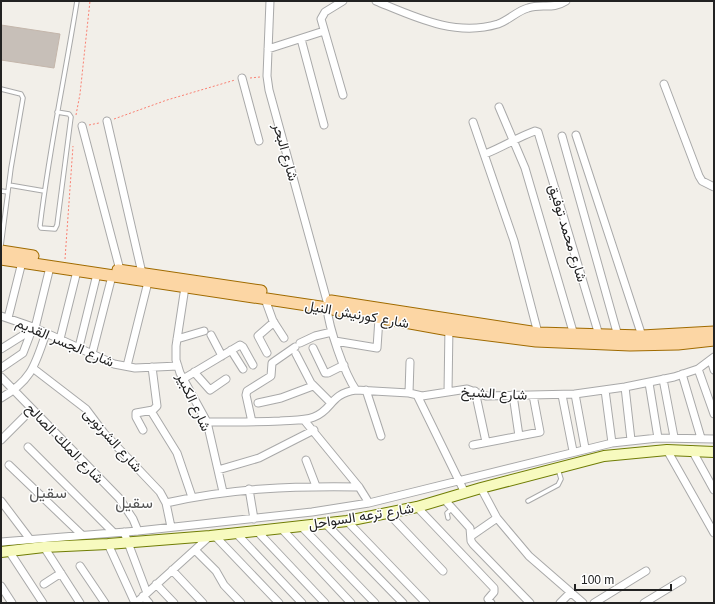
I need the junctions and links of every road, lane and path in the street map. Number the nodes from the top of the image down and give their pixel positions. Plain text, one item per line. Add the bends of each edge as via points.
1 (77, 1) edge
2 (270, 1) edge
3 (344, 1) edge
4 (376, 1) edge
5 (566, 1) edge
6 (324, 31) junction
7 (301, 39) junction
8 (268, 49) junction
9 (267, 76) junction
10 (242, 78) junction
11 (664, 84) dead end
12 (1, 89) edge
13 (343, 95) dead end
14 (499, 107) dead end
15 (57, 112) junction
16 (107, 121) junction
17 (473, 122) dead end
18 (324, 125) dead end
19 (82, 126) joint
20 (576, 135) dead end
21 (562, 136) dead end
22 (259, 141) dead end
23 (514, 141) junction
24 (486, 154) junction
25 (9, 184) junction
26 (714, 187) edge
27 (1, 191) edge
28 (44, 191) junction
29 (8, 192) junction
30 (1, 246) edge
31 (1, 251) edge
32 (1, 260) edge
33 (22, 262) junction
34 (50, 267) junction
35 (77, 271) junction
36 (116, 273) junction
37 (97, 274) junction
38 (145, 278) junction
39 (185, 288) junction
40 (218, 288) junction
41 (265, 299) junction
42 (327, 304) junction
43 (4, 317) edge
44 (379, 318) junction
45 (274, 322) junction
46 (449, 325) junction
47 (34, 328) junction
48 (204, 331) dead end
49 (332, 332) junction
50 (46, 333) junction
51 (538, 333) junction
52 (574, 335) junction
53 (211, 336) dead end
54 (599, 336) junction
55 (618, 336) junction
56 (642, 336) junction
57 (710, 336) edge
58 (284, 338) dead end
59 (60, 339) junction
60 (177, 339) junction
61 (335, 341) junction
62 (79, 347) junction
63 (297, 348) junction
64 (312, 348) dead end
65 (1, 349) edge
66 (231, 350) junction
67 (267, 353) dead end
68 (92, 354) junction
69 (222, 356) junction
70 (712, 359) edge
71 (410, 362) dead end
72 (253, 365) dead end
73 (344, 365) junction
74 (127, 366) junction
75 (178, 366) junction
76 (152, 367) junction
77 (1, 368) edge
78 (698, 368) junction
79 (34, 369) junction
80 (243, 369) dead end
81 (714, 370) edge
82 (194, 372) junction
83 (682, 374) junction
84 (1, 378) edge
85 (226, 378) dead end
86 (183, 379) junction
87 (663, 379) junction
88 (649, 382) junction
89 (313, 386) junction
90 (625, 387) junction
91 (14, 390) junction
92 (356, 390) junction
93 (366, 390) junction
94 (605, 390) junction
95 (475, 391) junction
96 (448, 392) junction
97 (413, 394) junction
98 (562, 394) junction
99 (575, 394) junction
100 (513, 395) junction
101 (533, 395) junction
102 (1, 398) edge
103 (258, 402) dead end
104 (330, 402) junction
105 (32, 409) junction
106 (151, 410) junction
107 (714, 414) edge
108 (304, 420) junction
109 (207, 422) junction
110 (252, 422) junction
111 (143, 430) dead end
112 (314, 430) junction
113 (381, 436) dead end
114 (519, 436) junction
115 (674, 437) junction
116 (658, 438) junction
117 (701, 438) junction
118 (714, 439) edge
119 (1, 440) edge
120 (631, 440) junction
121 (486, 442) junction
122 (612, 443) junction
123 (473, 445) dead end
124 (28, 447) dead end
125 (585, 448) junction
126 (667, 450) junction
127 (692, 450) junction
128 (573, 451) junction
129 (714, 452) edge
130 (306, 460) dead end
131 (9, 465) dead end
132 (557, 468) junction
133 (218, 470) junction
134 (460, 481) junction
135 (316, 486) junction
136 (359, 487) junction
137 (249, 488) junction
138 (481, 488) junction
139 (714, 490) edge
140 (223, 492) junction
141 (465, 493) junction
142 (192, 497) junction
143 (444, 499) junction
144 (1, 501) edge
145 (528, 501) dead end
146 (166, 503) junction
147 (369, 503) junction
148 (416, 507) junction
149 (453, 508) junction
150 (389, 514) junction
151 (448, 518) dead end
152 (497, 518) junction
153 (254, 519) junction
154 (347, 521) junction
155 (325, 523) junction
156 (301, 526) junction
157 (171, 527) junction
158 (281, 528) junction
159 (138, 531) junction
160 (257, 531) junction
161 (113, 532) junction
162 (124, 532) junction
163 (714, 533) edge
164 (236, 534) junction
165 (82, 535) junction
166 (213, 536) junction
167 (471, 536) junction
168 (29, 538) junction
169 (1, 542) edge
170 (128, 542) junction
171 (108, 544) junction
172 (44, 547) junction
173 (195, 550) junction
174 (5, 551) edge
175 (80, 566) dead end
176 (172, 570) junction
177 (443, 571) dead end
178 (646, 571) dead end
179 (61, 573) junction
180 (682, 580) dead end
181 (44, 584) dead end
182 (156, 584) junction
183 (1, 586) edge
184 (570, 593) junction
185 (145, 595) junction
186 (12, 603) edge
187 (43, 603) edge
188 (80, 603) edge
189 (105, 603) edge
190 (135, 603) edge
191 (149, 603) edge
192 (174, 603) edge
193 (203, 603) edge
194 (242, 603) edge
195 (279, 603) edge
196 (302, 603) edge
197 (325, 603) edge
198 (351, 603) edge
199 (375, 603) edge
200 (403, 603) edge
201 (426, 603) edge
202 (491, 603) edge
203 (530, 603) edge
204 (560, 603) edge
205 (582, 603) edge
206 (594, 603) edge
207 (644, 603) edge

1 - 15 lane
2 - 8 street, شارع البحر
3 - 6 street via 323,15 321,19
4 - 5 street via 433,24 460,28 498,24 526,8 555,6
6 - 7 street
6 - 13 street
7 - 8 street
7 - 18 street
8 - 9 street, شارع البحر
9 - 10 path
9 - 42 street, شارع البحر via 273,107
10 - 16 path
10 - 22 street
11 - 26 street via 699,176 702,181
12 - 25 lane via 21,94 23,98
14 - 23 street
15 - 28 lane
15 - 28 lane via 69,114 71,117 55,229 40,226
16 - 19 path
16 - 38 street
17 - 24 street
19 - 36 street
20 - 56 street
21 - 55 street
23 - 24 street
23 - 52 street via 533,194
23 - 54 street, شارع محمد توفيق via 538,133
24 - 51 street via 514,241
25 - 28 lane
25 - 29 lane
27 - 29 lane
29 - 30 lane
31 - 36 main road, شارع كورنيش النيل
32 - 33 main road, شارع كورنيش النيل
33 - 34 main road, شارع كورنيش النيل
33 - 43 street
34 - 35 main road, شارع كورنيش النيل
34 - 47 street
35 - 37 main road, شارع كورنيش النيل
35 - 59 street
36 - 37 main road, شارع كورنيش النيل
36 - 38 main road, شارع كورنيش النيل
36 - 68 street
37 - 62 street
38 - 39 main road, شارع كورنيش النيل
38 - 40 main road, شارع كورنيش النيل
38 - 74 street
39 - 40 main road, شارع كورنيش النيل
39 - 60 street, شارع الكبير
40 - 41 main road, شارع كورنيش النيل
40 - 42 main road, شارع كورنيش النيل
41 - 42 main road, شارع كورنيش النيل
41 - 45 street
42 - 44 main road, شارع كورنيش النيل
42 - 46 main road, شارع كورنيش النيل
42 - 49 street
43 - 47 street, شارع الجسر القديم
44 - 46 main road, شارع كورنيش النيل
44 - 61 street via 377,348
45 - 58 street
45 - 67 street via 258,336
46 - 51 main road, شارع كورنيش النيل
46 - 57 main road, شارع كورنيش النيل via 536,341 583,344 678,344
46 - 96 street
47 - 50 street, شارع الجسر القديم
47 - 65 street
47 - 77 street via 23,353
48 - 60 street
49 - 61 street
49 - 63 street via 316,336
50 - 59 street, شارع الجسر القديم
50 - 79 street
51 - 52 main road, شارع كورنيش النيل
52 - 54 main road, شارع كورنيش النيل
53 - 69 street
54 - 55 main road, شارع كورنيش النيل
55 - 56 main road, شارع كورنيش النيل
56 - 57 main road, شارع كورنيش النيل
59 - 62 street, شارع الجسر القديم
60 - 75 street, شارع الكبير via 175,353
61 - 73 street
62 - 68 street, شارع الجسر القديم
63 - 89 street
63 - 110 street via 272,363 271,376 247,391
64 - 73 street via 325,373 328,374
66 - 69 street
66 - 72 street via 242,346
66 - 80 street
68 - 74 street, شارع الجسر القديم via 106,361
69 - 82 street
70 - 78 street, شارع الشيخ
70 - 81 street
71 - 97 street
73 - 92 street
74 - 76 street, شارع الجسر القديم
75 - 76 street, شارع الجسر القديم
75 - 86 street, شارع الكبير
76 - 106 street via 157,406
78 - 83 street, شارع الشيخ
78 - 107 street
79 - 91 street
79 - 146 street, شارع الشرنوبى via 86,409 104,433 160,492
82 - 85 street via 210,390
82 - 86 street
83 - 87 street, شارع الشيخ
83 - 117 street
84 - 91 street, شارع الملك الصالح
86 - 109 street, شارع الكبير
87 - 88 street, شارع الشيخ
87 - 115 street
88 - 90 street, شارع الشيخ
88 - 116 street
89 - 103 street via 281,398
89 - 104 street
90 - 94 street, شارع الشيخ
90 - 120 street
91 - 102 street
91 - 105 street, شارع الملك الصالح
92 - 93 street, شارع الشيخ
92 - 104 street via 344,393
93 - 97 street, شارع الشيخ
93 - 113 street
94 - 99 street, شارع الشيخ
94 - 122 street
95 - 96 street, شارع الشيخ via 467,389
95 - 100 street, شارع الشيخ via 486,396
95 - 121 street
96 - 97 street, شارع الشيخ via 427,396
97 - 134 street
98 - 99 street, شارع الشيخ
98 - 101 street, شارع الشيخ
98 - 128 street
99 - 125 street
100 - 101 street, شارع الشيخ
100 - 114 street
101 - 114 street via 540,431
104 - 108 street via 324,412
105 - 119 street
105 - 159 street, شارع الملك الصالح via 119,498
106 - 111 street via 136,413
106 - 142 street via 177,453
108 - 110 street
108 - 112 street
109 - 110 street
109 - 133 street, شارع الكبير
112 - 133 street via 259,458
112 - 136 street
114 - 121 street
115 - 116 street, شارع ترعه السواحل
115 - 117 street, شارع ترعه السواحل
116 - 120 street, شارع ترعه السواحل
117 - 118 street, شارع ترعه السواحل
120 - 122 street, شارع ترعه السواحل
121 - 123 street
122 - 125 street, شارع ترعه السواحل
124 - 161 street
125 - 128 street, شارع ترعه السواحل
126 - 127 main road, شارع ترعه السواحل
126 - 132 main road, شارع ترعه السواحل via 618,454
126 - 163 street
127 - 129 main road, شارع ترعه السواحل
127 - 139 street
128 - 134 street, شارع ترعه السواحل
130 - 135 street
131 - 165 street
132 - 138 main road, شارع ترعه السواحل
132 - 145 lane via 561,479 558,485
133 - 140 street, شارع الكبير
134 - 141 street
134 - 147 street, شارع ترعه السواحل
135 - 136 street
135 - 137 street
136 - 147 street
137 - 140 street
137 - 153 street
138 - 141 main road, شارع ترعه السواحل
138 - 152 street
140 - 142 street
141 - 143 main road, شارع ترعه السواحل
142 - 146 street
143 - 148 main road, شارع ترعه السواحل
143 - 149 street
144 - 168 street
146 - 157 street, شارع الشرنوبى
147 - 153 street, شارع ترعه السواحل
148 - 150 main road, شارع ترعه السواحل
148 - 202 street via 494,588 488,599
149 - 151 lane via 447,514
149 - 167 street via 470,528
150 - 154 main road, شارع ترعه السواحل
150 - 177 street
152 - 167 street
152 - 184 street via 529,556
153 - 157 street, شارع ترعه السواحل
154 - 155 main road, شارع ترعه السواحل
154 - 201 street
155 - 156 main road, شارع ترعه السواحل
155 - 200 street
156 - 158 main road, شارع ترعه السواحل
156 - 199 street
157 - 159 street, شارع ترعه السواحل
158 - 160 main road, شارع ترعه السواحل
158 - 198 street
159 - 162 street, شارع ترعه السواحل
160 - 164 main road, شارع ترعه السواحل
160 - 197 street
161 - 162 street, شارع ترعه السواحل
161 - 165 street, شارع ترعه السواحل
162 - 170 street
164 - 166 main road, شارع ترعه السواحل
164 - 196 street
165 - 168 street, شارع ترعه السواحل
166 - 170 main road, شارع ترعه السواحل
166 - 173 street
166 - 195 street
167 - 203 street via 473,544
168 - 169 street, شارع ترعه السواحل
170 - 171 main road, شارع ترعه السواحل
170 - 185 street
171 - 172 main road, شارع ترعه السواحل
171 - 190 street
172 - 174 main road, شارع ترعه السواحل
172 - 179 street
173 - 176 street
173 - 194 street
174 - 187 street
175 - 189 street
176 - 182 street
176 - 193 street
178 - 206 street
179 - 181 street
179 - 188 street
180 - 207 street
182 - 185 street
182 - 192 street
183 - 186 street
184 - 204 street
184 - 205 street
185 - 190 street
185 - 191 street

